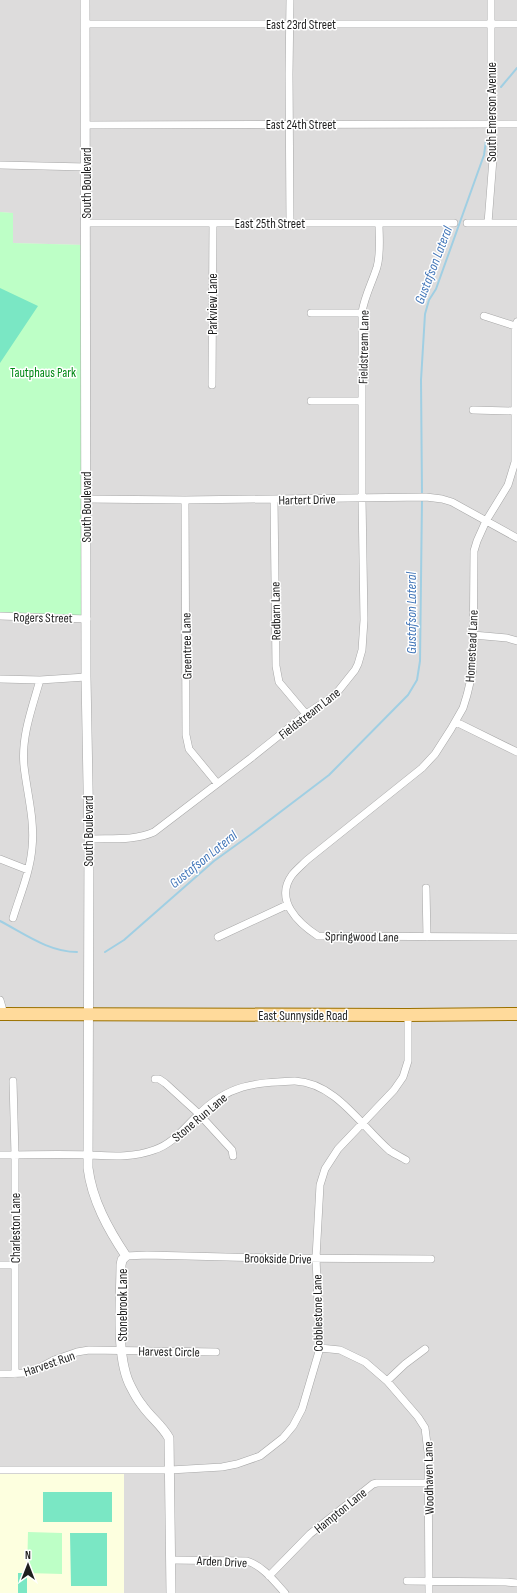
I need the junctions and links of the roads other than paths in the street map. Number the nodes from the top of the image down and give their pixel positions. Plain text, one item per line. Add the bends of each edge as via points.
1 (85, 0) edge
2 (290, 0) edge
3 (491, 0) edge
4 (85, 24) junction
5 (290, 24) junction
6 (491, 24) junction
7 (517, 24) edge
8 (491, 124) junction
9 (517, 124) edge
10 (85, 125) junction
11 (290, 125) junction
12 (0, 165) edge
13 (86, 167) junction
14 (86, 223) junction
15 (213, 223) junction
16 (290, 223) junction
17 (379, 223) junction
18 (454, 223) dead end
19 (467, 223) dead end
20 (488, 223) junction
21 (517, 223) edge
22 (311, 313) dead end
23 (362, 313) junction
24 (484, 316) dead end
25 (516, 324) edge
26 (212, 385) dead end
27 (311, 401) dead end
28 (362, 401) junction
29 (473, 410) dead end
30 (514, 411) junction
31 (362, 498) junction
32 (86, 499) junction
33 (274, 499) junction
34 (185, 500) junction
35 (486, 521) junction
36 (517, 538) edge
37 (0, 616) edge
38 (87, 618) junction
39 (473, 635) junction
40 (517, 640) edge
41 (86, 677) junction
42 (0, 679) edge
43 (40, 680) junction
44 (306, 714) junction
45 (456, 722) junction
46 (517, 752) edge
47 (217, 783) junction
48 (89, 839) junction
49 (0, 859) edge
50 (28, 870) junction
51 (426, 888) dead end
52 (287, 902) junction
53 (13, 918) dead end
54 (218, 937) dead end
55 (427, 937) junction
56 (517, 937) edge
57 (0, 1000) edge
58 (88, 1013) junction
59 (2, 1014) edge
60 (517, 1014) edge
61 (408, 1015) junction
62 (155, 1079) dead end
63 (13, 1081) dead end
64 (199, 1114) junction
65 (363, 1124) junction
66 (0, 1155) edge
67 (15, 1155) junction
68 (88, 1155) junction
69 (234, 1156) dead end
70 (406, 1160) dead end
71 (126, 1256) junction
72 (316, 1258) junction
73 (431, 1259) dead end
74 (0, 1265) edge
75 (15, 1265) junction
76 (320, 1348) junction
77 (425, 1349) dead end
78 (122, 1351) junction
79 (216, 1352) dead end
80 (0, 1374) edge
81 (15, 1374) junction
82 (387, 1381) junction
83 (0, 1470) edge
84 (170, 1470) junction
85 (429, 1483) junction
86 (171, 1560) junction
87 (269, 1576) junction
88 (407, 1581) dead end
89 (429, 1581) junction
90 (517, 1583) edge
91 (171, 1593) edge
92 (285, 1593) edge
93 (429, 1593) edge

1 - 4 street, South Boulevard
2 - 5 street
3 - 6 street, South Emerson Avenue
4 - 5 street, East 23rd Street
4 - 10 street, South Boulevard
5 - 6 street, East 23rd Street
5 - 11 street
6 - 7 street, East 23rd Street
6 - 8 street, South Emerson Avenue
8 - 9 street, East 24th Street
8 - 11 street, East 24th Street
8 - 20 street, South Emerson Avenue via 494,146
10 - 11 street, East 24th Street
10 - 13 street, South Boulevard
11 - 16 street
12 - 13 street
13 - 14 street, South Boulevard
14 - 15 street, East 25th Street
14 - 32 street, South Boulevard
15 - 16 street, East 25th Street
15 - 26 street, Parkview Lane
16 - 17 street, East 25th Street
17 - 18 street, East 25th Street
17 - 23 street, Fieldstream Lane via 380,252 365,295
19 - 20 street
20 - 21 street
22 - 23 street
23 - 28 street, Fieldstream Lane
24 - 25 street, Homestead Lane
25 - 30 street, Homestead Lane
27 - 28 street, Fieldstream Lane
28 - 31 street, Fieldstream Lane
29 - 30 street
30 - 35 street, Homestead Lane via 515,462 512,476
31 - 33 street, Hartert Drive
31 - 35 street, Hartert Drive via 442,499
31 - 44 street, Fieldstream Lane via 362,650 355,670 342,688
32 - 34 street, Hartert Drive
32 - 38 street, South Boulevard
33 - 34 street, Hartert Drive
33 - 44 street, Redbarn Lane via 276,666 280,682
34 - 47 street, Greentree Lane via 186,735 189,749
35 - 36 street, Hartert Drive
35 - 39 street, Homestead Lane via 474,551
37 - 38 street, Rogers Street
38 - 41 street, South Boulevard
39 - 40 street
39 - 45 street, Homestead Lane via 473,670 468,694
41 - 43 street
41 - 48 street, South Boulevard
42 - 43 street
43 - 50 street via 27,726 24,749 33,828
44 - 47 street, Fieldstream Lane
45 - 46 street
45 - 52 street, Homestead Lane via 435,754 422,768 292,874 287,887
47 - 48 street, Fieldstream Lane via 154,832 145,836
48 - 58 street, South Boulevard
49 - 50 street
50 - 53 street
51 - 55 street
52 - 54 street
52 - 55 street, Springwood Lane via 305,927 318,936
55 - 56 street, Springwood Lane
57 - 59 street
58 - 59 main road, East Sunnyside Road
58 - 61 main road, East Sunnyside Road
58 - 68 street, Stonebrook Lane
60 - 61 main road, East Sunnyside Road
61 - 65 street, Cobblestone Lane via 408,1061 403,1077
62 - 64 street via 165,1083
63 - 67 street, Charleston Lane
64 - 65 street, Stone Run Lane via 230,1090 295,1080 315,1085 330,1094
64 - 68 street, Stone Run Lane via 181,1133 155,1150 139,1154
64 - 69 street via 232,1150
65 - 70 street, Stone Run Lane via 391,1152
65 - 72 street, Cobblestone Lane via 338,1149 325,1168 320,1185
66 - 67 street, Stone Run Lane
67 - 68 street, Stone Run Lane
67 - 75 street, Charleston Lane
68 - 71 street, Stonebrook Lane via 94,1196 103,1218
71 - 72 street, Brookside Drive
71 - 78 street, Stonebrook Lane via 121,1265
72 - 73 street, Brookside Drive
72 - 76 street, Cobblestone Lane
74 - 75 street
75 - 81 street, Charleston Lane
76 - 82 street, Woodhaven Lane via 340,1350 354,1356
76 - 84 street, Cobblestone Lane via 298,1418 283,1438 269,1450 237,1464
77 - 82 street
78 - 79 street, Harvest Circle
78 - 81 street, Harvest Run via 77,1352 35,1370
78 - 84 street, Stonebrook Lane via 130,1385 142,1405 169,1438
80 - 81 street, Harvest Run
82 - 85 street, Woodhaven Lane via 418,1416 425,1428
83 - 84 street, Cobblestone Lane
84 - 86 street, Stonebrook Lane
85 - 87 street, Hampton Lane via 372,1484 310,1534
85 - 89 street, Woodhaven Lane
86 - 87 street, Arden Drive via 247,1560
86 - 91 street, Stonebrook Lane
87 - 92 street, Arden Drive
88 - 89 street
89 - 90 street
89 - 93 street, Woodhaven Lane

